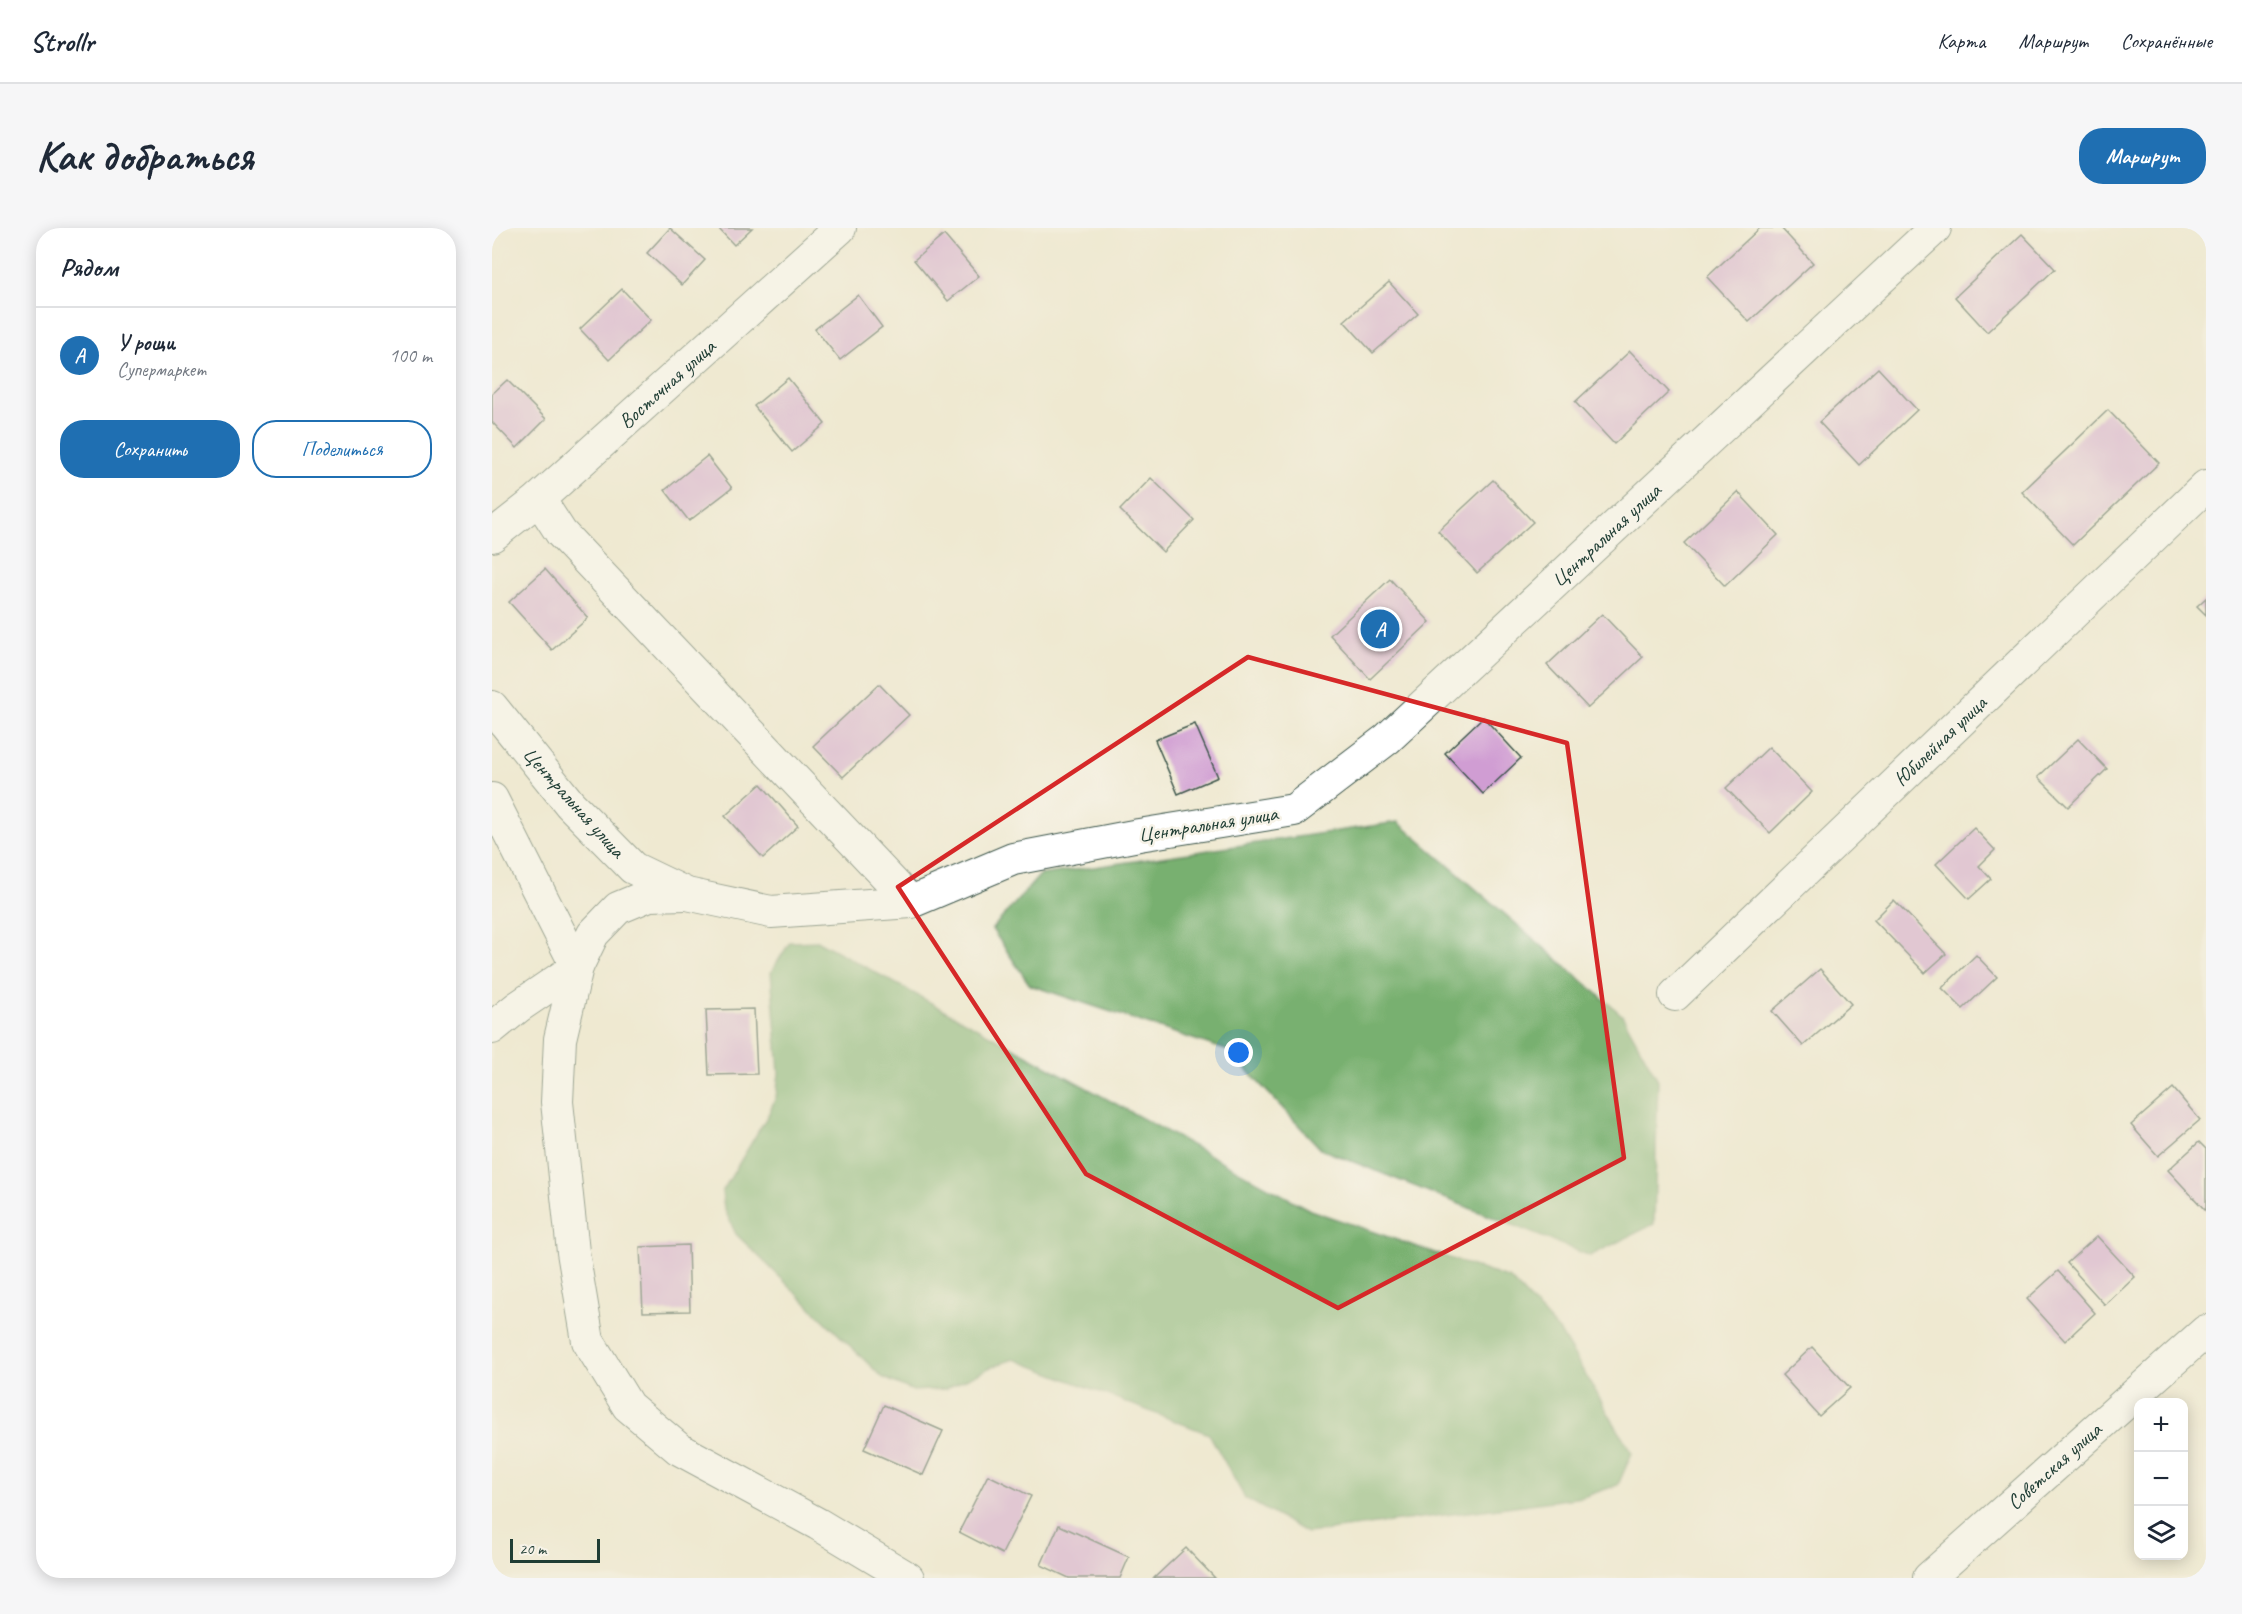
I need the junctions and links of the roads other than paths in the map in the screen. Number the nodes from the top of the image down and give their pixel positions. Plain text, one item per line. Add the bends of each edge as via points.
1 (840, 228) edge
2 (1935, 228) edge
3 (2206, 486) edge
4 (539, 499) junction
5 (492, 536) edge
6 (492, 707) edge
7 (492, 799) edge
8 (687, 894) junction
9 (911, 903) junction
10 (577, 967) junction
11 (1675, 995) dead end
12 (492, 1028) edge
13 (2206, 1331) edge
14 (908, 1578) edge
15 (1929, 1578) edge

1 - 4 street, Восточная улица
2 - 9 street, Центральная улица via 1387,739 1294,810 1013,859
3 - 11 street, Юбилейная улица
4 - 5 street, Восточная улица
4 - 9 street via 561,533
6 - 8 street, Центральная улица via 570,804 633,868
7 - 10 street
8 - 9 street, Центральная улица via 771,912
8 - 10 street via 649,895 618,908 593,934
10 - 12 street
10 - 14 street via 561,1039 557,1102 573,1252 588,1341 628,1406 678,1449 818,1524
13 - 15 street, Советская улица

